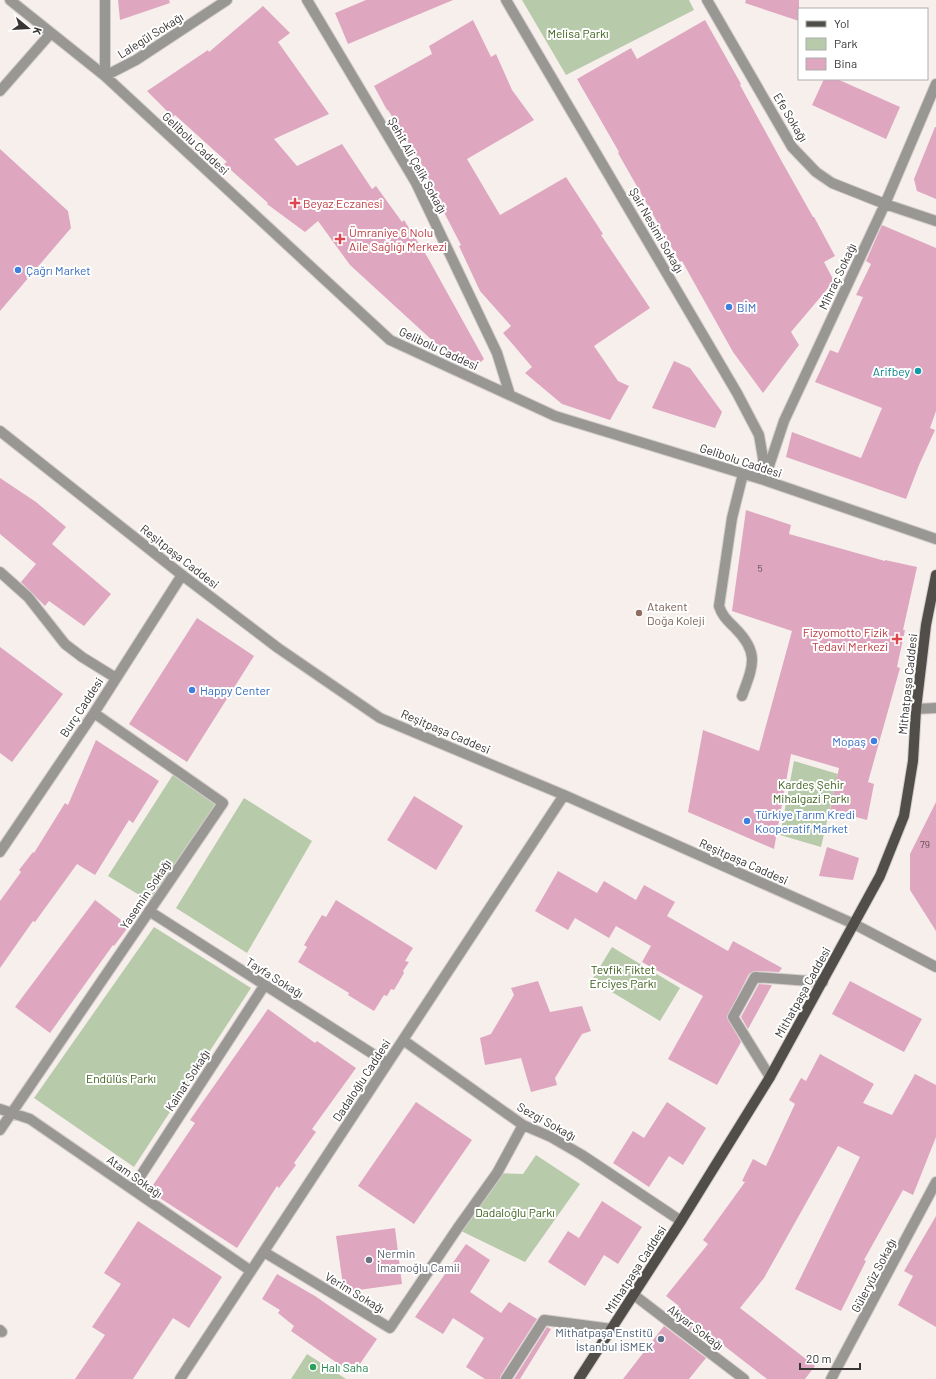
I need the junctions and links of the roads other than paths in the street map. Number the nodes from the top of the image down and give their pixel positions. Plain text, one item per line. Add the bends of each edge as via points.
1 (10, 0) edge
2 (105, 0) edge
3 (227, 0) edge
4 (307, 0) edge
5 (506, 0) edge
6 (707, 0) edge
7 (51, 33) junction
8 (105, 76) junction
9 (936, 84) edge
10 (0, 91) edge
11 (885, 204) junction
12 (936, 221) edge
13 (510, 395) junction
14 (0, 431) edge
15 (743, 474) junction
16 (764, 480) junction
17 (936, 539) edge
18 (0, 572) edge
19 (182, 575) junction
20 (936, 575) edge
21 (116, 678) junction
22 (742, 696) dead end
23 (936, 708) edge
24 (916, 709) junction
25 (94, 713) junction
26 (564, 795) junction
27 (0, 852) edge
28 (148, 911) junction
29 (854, 924) junction
30 (936, 967) edge
31 (823, 982) junction
32 (264, 986) junction
33 (403, 1040) junction
34 (387, 1063) junction
35 (770, 1077) junction
36 (0, 1109) edge
37 (11, 1113) junction
38 (523, 1125) junction
39 (0, 1130) edge
40 (936, 1182) edge
41 (132, 1189) junction
42 (681, 1221) junction
43 (264, 1252) junction
44 (251, 1271) junction
45 (634, 1295) junction
46 (612, 1329) junction
47 (180, 1379) edge
48 (506, 1379) edge
49 (579, 1379) edge
50 (744, 1379) edge
51 (832, 1379) edge

1 - 7 street, Gelibolu Caddesi
2 - 8 street
3 - 8 street, Lalegül Sokağı via 136,60
4 - 13 street, Şehit Ali Çelik Sokağı via 416,183 498,353
5 - 16 street, Şair Nesimi Sokağı via 737,394 759,435
6 - 11 street, Efe Sokağı via 796,152 816,172 832,183
7 - 8 street, Gelibolu Caddesi
7 - 10 street
8 - 13 street, Gelibolu Caddesi via 390,340
9 - 11 street, Mihraç Sokağı
11 - 12 street, Efe Sokağı
11 - 16 street, Mihraç Sokağı via 784,421
13 - 15 street, Gelibolu Caddesi via 555,416
14 - 19 street, Reşitpaşa Caddesi
15 - 16 street, Gelibolu Caddesi
15 - 22 street via 732,518 719,606 724,617 748,643 753,656
16 - 17 street, Gelibolu Caddesi
18 - 21 street via 28,597 66,644
19 - 21 street, Burç Caddesi
19 - 26 street, Reşitpaşa Caddesi via 278,648 380,718
20 - 24 main road, Mithatpaşa Caddesi via 926,625
21 - 25 street, Burç Caddesi
23 - 24 street
24 - 29 main road, Mithatpaşa Caddesi via 913,761 904,816 880,876
25 - 27 street, Burç Caddesi
25 - 28 street, Yasemin Sokağı via 223,802
26 - 29 street, Reşitpaşa Caddesi
26 - 33 street, Dadaloğlu Caddesi
28 - 32 street, Tayfa Sokağı
28 - 37 street, Yasemin Sokağı
29 - 30 street, Reşitpaşa Caddesi
29 - 31 main road, Mithatpaşa Caddesi
31 - 35 main road, Mithatpaşa Caddesi
31 - 35 street via 755,977 734,1017
32 - 34 street, Tayfa Sokağı
32 - 41 street, Kainat Sokağı
33 - 34 street, Dadaloğlu Caddesi
33 - 38 street, Sezgi Sokağı
34 - 43 street, Dadaloğlu Caddesi
35 - 42 main road, Mithatpaşa Caddesi
36 - 37 street, Atam Sokağı
37 - 39 street, Yasemin Sokağı
37 - 41 street, Atam Sokağı via 30,1119
38 - 42 street, Sezgi Sokağı via 582,1155
38 - 43 street, Verim Sokağı via 498,1173 390,1328
40 - 51 street, Güleryüz Sokağı
41 - 44 street, Atam Sokağı
42 - 45 main road, Mithatpaşa Caddesi
43 - 44 street, Dadaloğlu Caddesi
44 - 47 street, Dadaloğlu Caddesi
45 - 46 main road, Mithatpaşa Caddesi
45 - 50 street, Akyar Sokağı
46 - 48 street via 544,1320
46 - 49 main road, Mithatpaşa Caddesi

